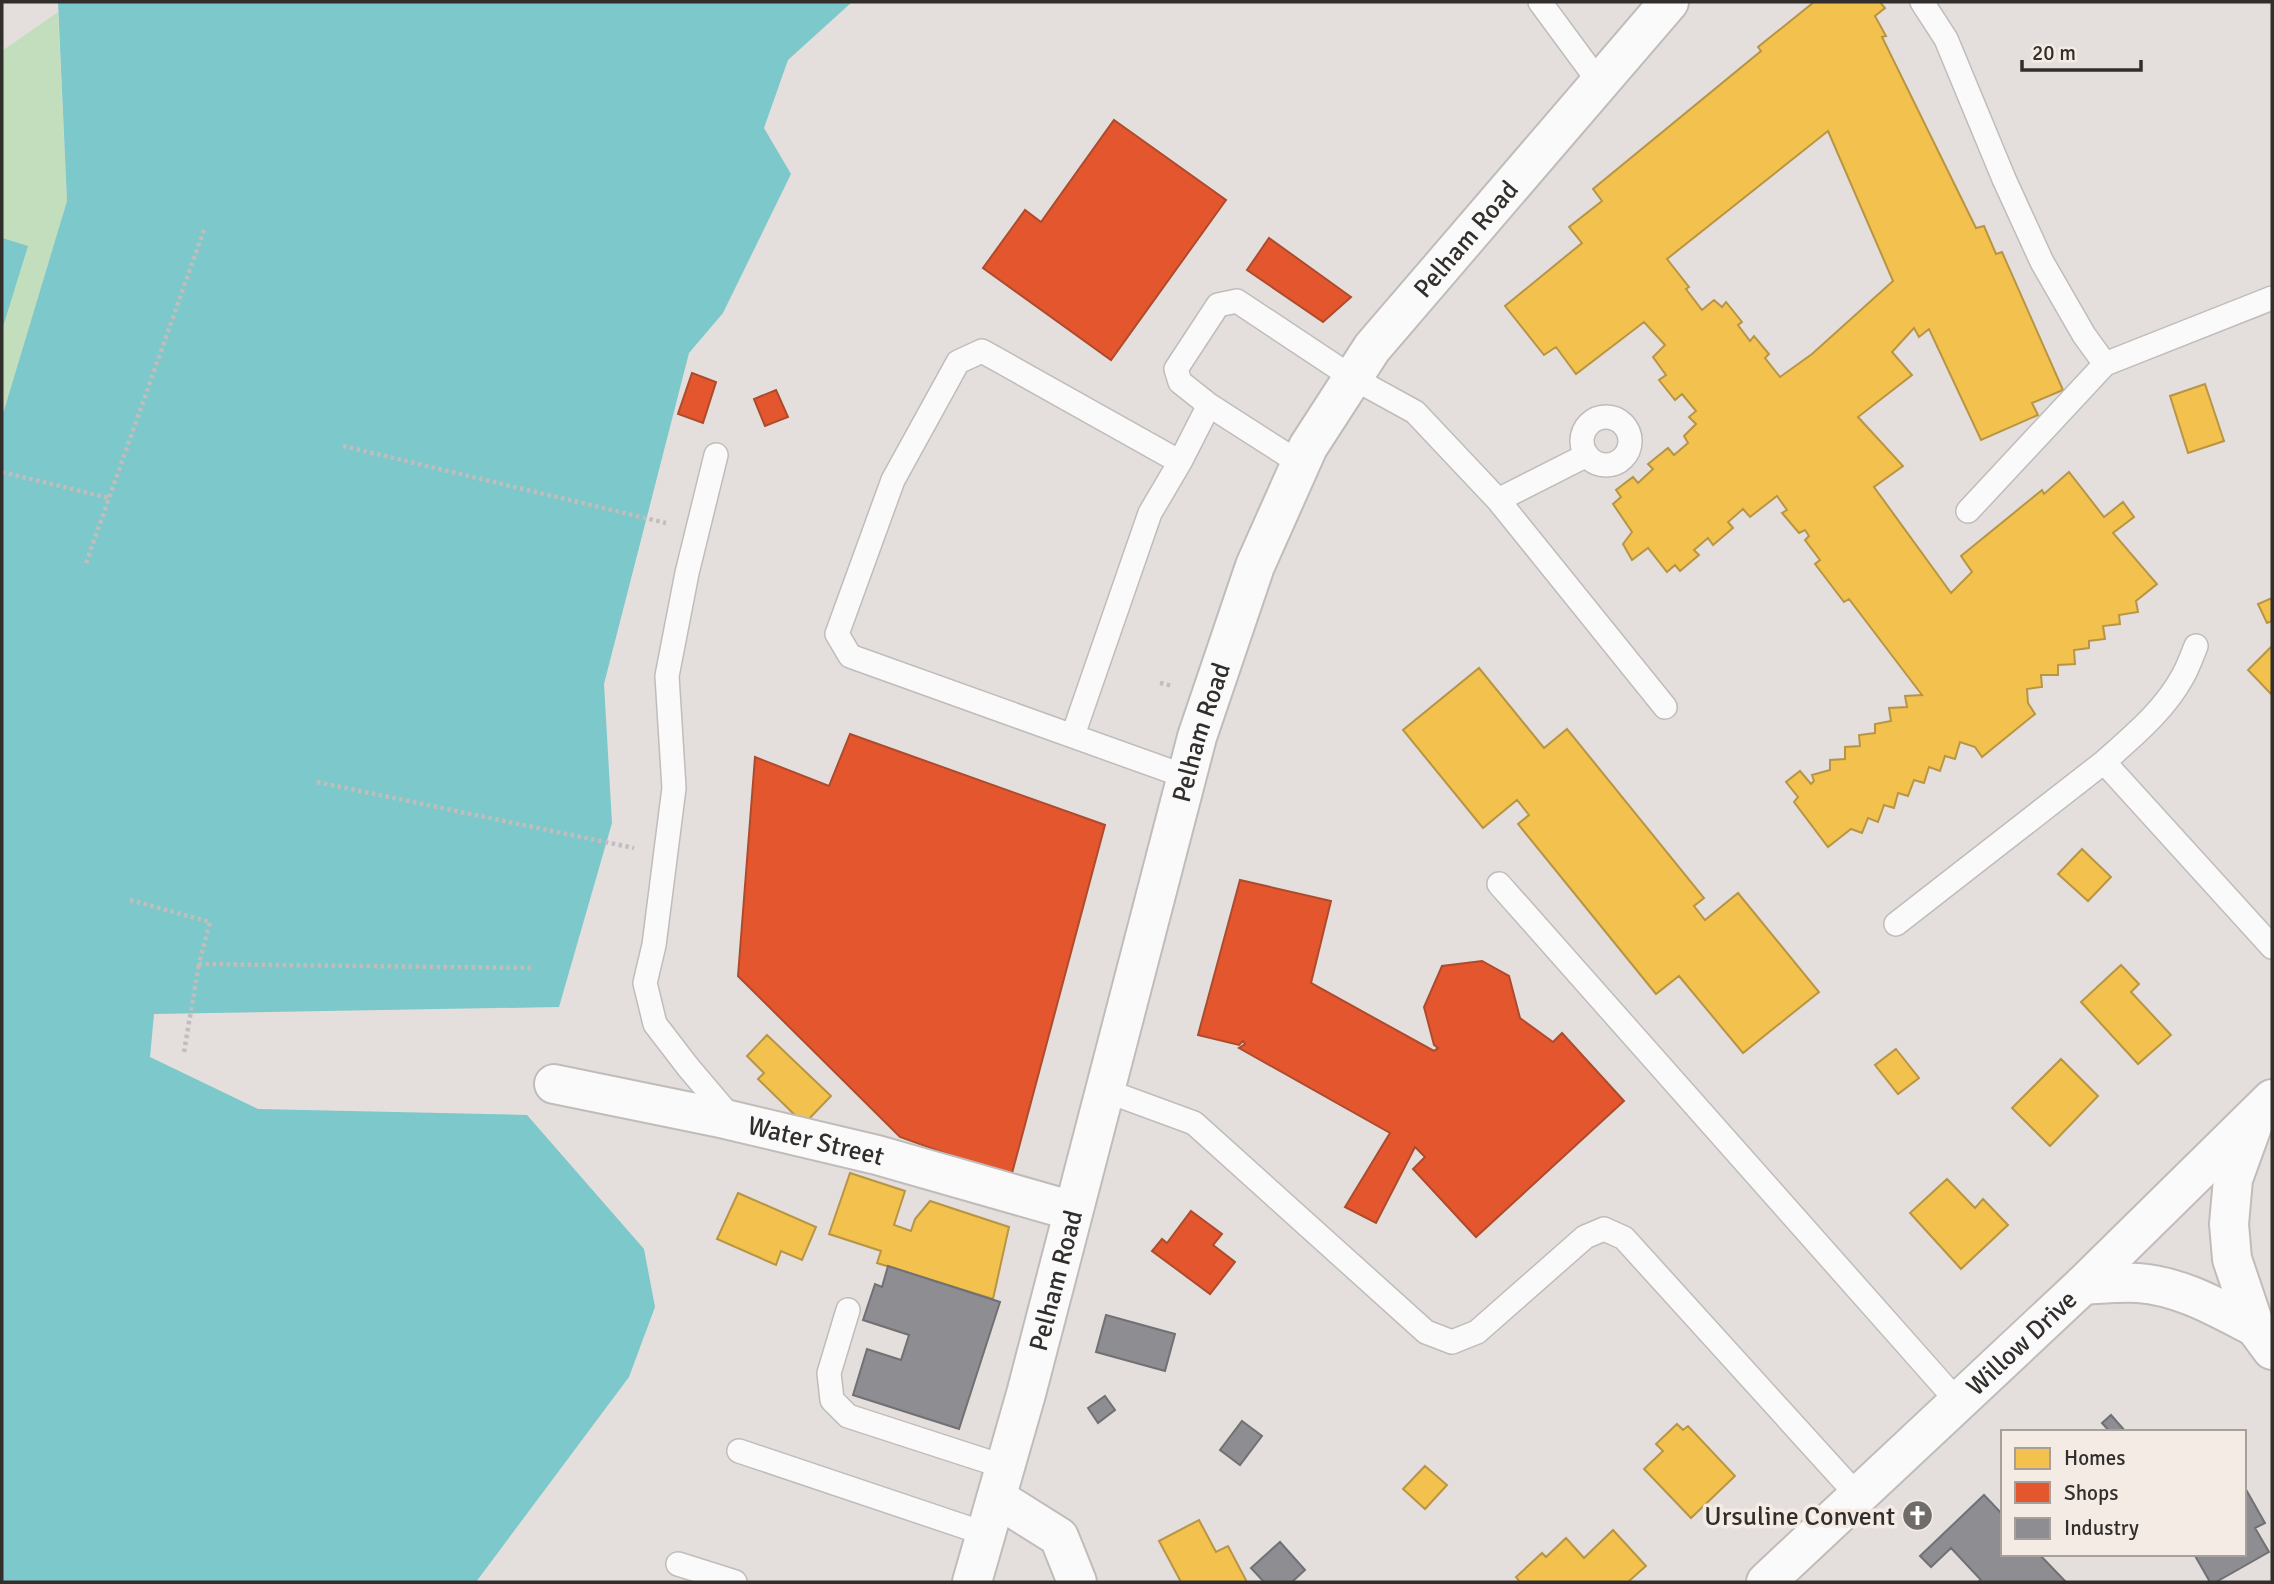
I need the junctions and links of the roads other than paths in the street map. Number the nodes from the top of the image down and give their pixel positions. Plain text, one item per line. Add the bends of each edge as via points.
1 (1540, 2) edge
2 (1669, 2) edge
3 (1922, 2) edge
4 (1599, 82) junction
5 (2272, 298) edge
6 (2105, 364) junction
7 (1353, 378) junction
8 (1209, 405) junction
9 (716, 455) dead end
10 (1587, 455) dead end
11 (1180, 462) junction
12 (1301, 464) junction
13 (1498, 500) junction
14 (1968, 511) dead end
15 (2196, 646) dead end
16 (1665, 707) dead end
17 (1073, 735) junction
18 (2104, 762) junction
19 (1187, 777) junction
20 (1499, 884) dead end
21 (1896, 924) dead end
22 (2272, 947) edge
23 (554, 1084) dead end
24 (1104, 1090) junction
25 (2264, 1108) edge
26 (735, 1122) junction
27 (1073, 1211) junction
28 (2083, 1285) junction
29 (848, 1310) dead end
30 (2264, 1338) edge
31 (1958, 1402) junction
32 (739, 1451) dead end
33 (1001, 1482) junction
34 (1858, 1496) junction
35 (986, 1534) junction
36 (678, 1564) dead end
37 (1775, 1578) edge
38 (735, 1582) edge
39 (972, 1582) edge
40 (1077, 1582) edge

1 - 4 lane
2 - 4 main road, Pelham Road
3 - 6 lane via 1946,39 2042,262
4 - 7 main road, Pelham Road via 1372,348
5 - 6 lane
6 - 14 lane
7 - 8 lane via 1237,301 1218,305 1176,369 1180,382
7 - 12 main road, Pelham Road
7 - 13 lane via 1416,412
8 - 11 lane
8 - 12 lane
9 - 26 lane via 667,676 674,788 645,983 655,1024
10 - 13 lane
11 - 17 lane via 1150,513
11 - 17 lane via 982,351 958,362 894,480 837,634 850,656
12 - 19 main road, Pelham Road via 1255,566
13 - 16 lane
15 - 18 lane via 2167,700
17 - 19 lane
18 - 21 lane
18 - 22 lane
19 - 24 main road, Pelham Road
20 - 31 lane
23 - 26 main road, Water Street
24 - 27 main road, Pelham Road
24 - 34 lane via 1194,1123 1426,1332 1451,1342 1477,1332 1585,1237 1604,1228 1624,1238
25 - 28 main road, Willow Drive
25 - 30 main road via 2233,1179 2229,1224 2232,1259
26 - 27 main road, Water Street
27 - 33 main road, Pelham Road
28 - 30 main road via 2138,1283 2172,1290 2204,1301
28 - 31 main road, Willow Drive
29 - 33 lane via 829,1373 832,1399 848,1416
31 - 34 main road, Willow Drive
32 - 35 lane
33 - 35 main road, Pelham Road
33 - 40 main road via 1059,1537
34 - 37 main road, Willow Drive
35 - 39 main road, Pelham Road
36 - 38 lane

